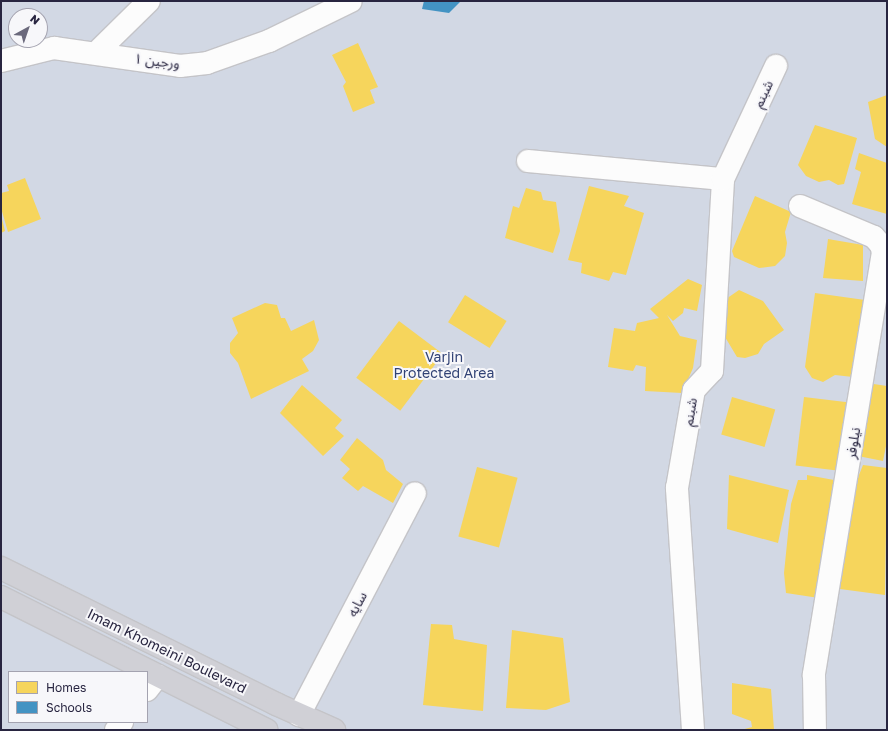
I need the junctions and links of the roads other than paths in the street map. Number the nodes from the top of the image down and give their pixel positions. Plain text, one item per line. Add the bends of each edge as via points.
1 (149, 1) edge
2 (351, 1) edge
3 (96, 53) junction
4 (1, 61) edge
5 (776, 66) dead end
6 (528, 162) dead end
7 (723, 179) junction
8 (800, 206) dead end
9 (415, 493) dead end
10 (1, 568) edge
11 (1, 597) edge
12 (131, 671) edge
13 (152, 683) edge
14 (299, 715) junction
15 (262, 729) edge
16 (334, 730) edge
17 (693, 730) edge
18 (815, 730) edge

1 - 3 street
2 - 3 street, ورجین ۱ via 269,42 207,63 180,66
3 - 4 street, ورجین ۱ via 54,48
5 - 7 street, شبنم
6 - 7 street
7 - 17 street, شبنم via 712,371 694,390 678,488
8 - 18 street, نیلوفر via 874,237 883,252 814,675
9 - 14 street, سایه
10 - 14 main road, Imam Khomeini Boulevard
11 - 12 main road, Imam Khomeini Boulevard
13 - 15 main road, Imam Khomeini Boulevard
14 - 16 main road, Imam Khomeini Boulevard

